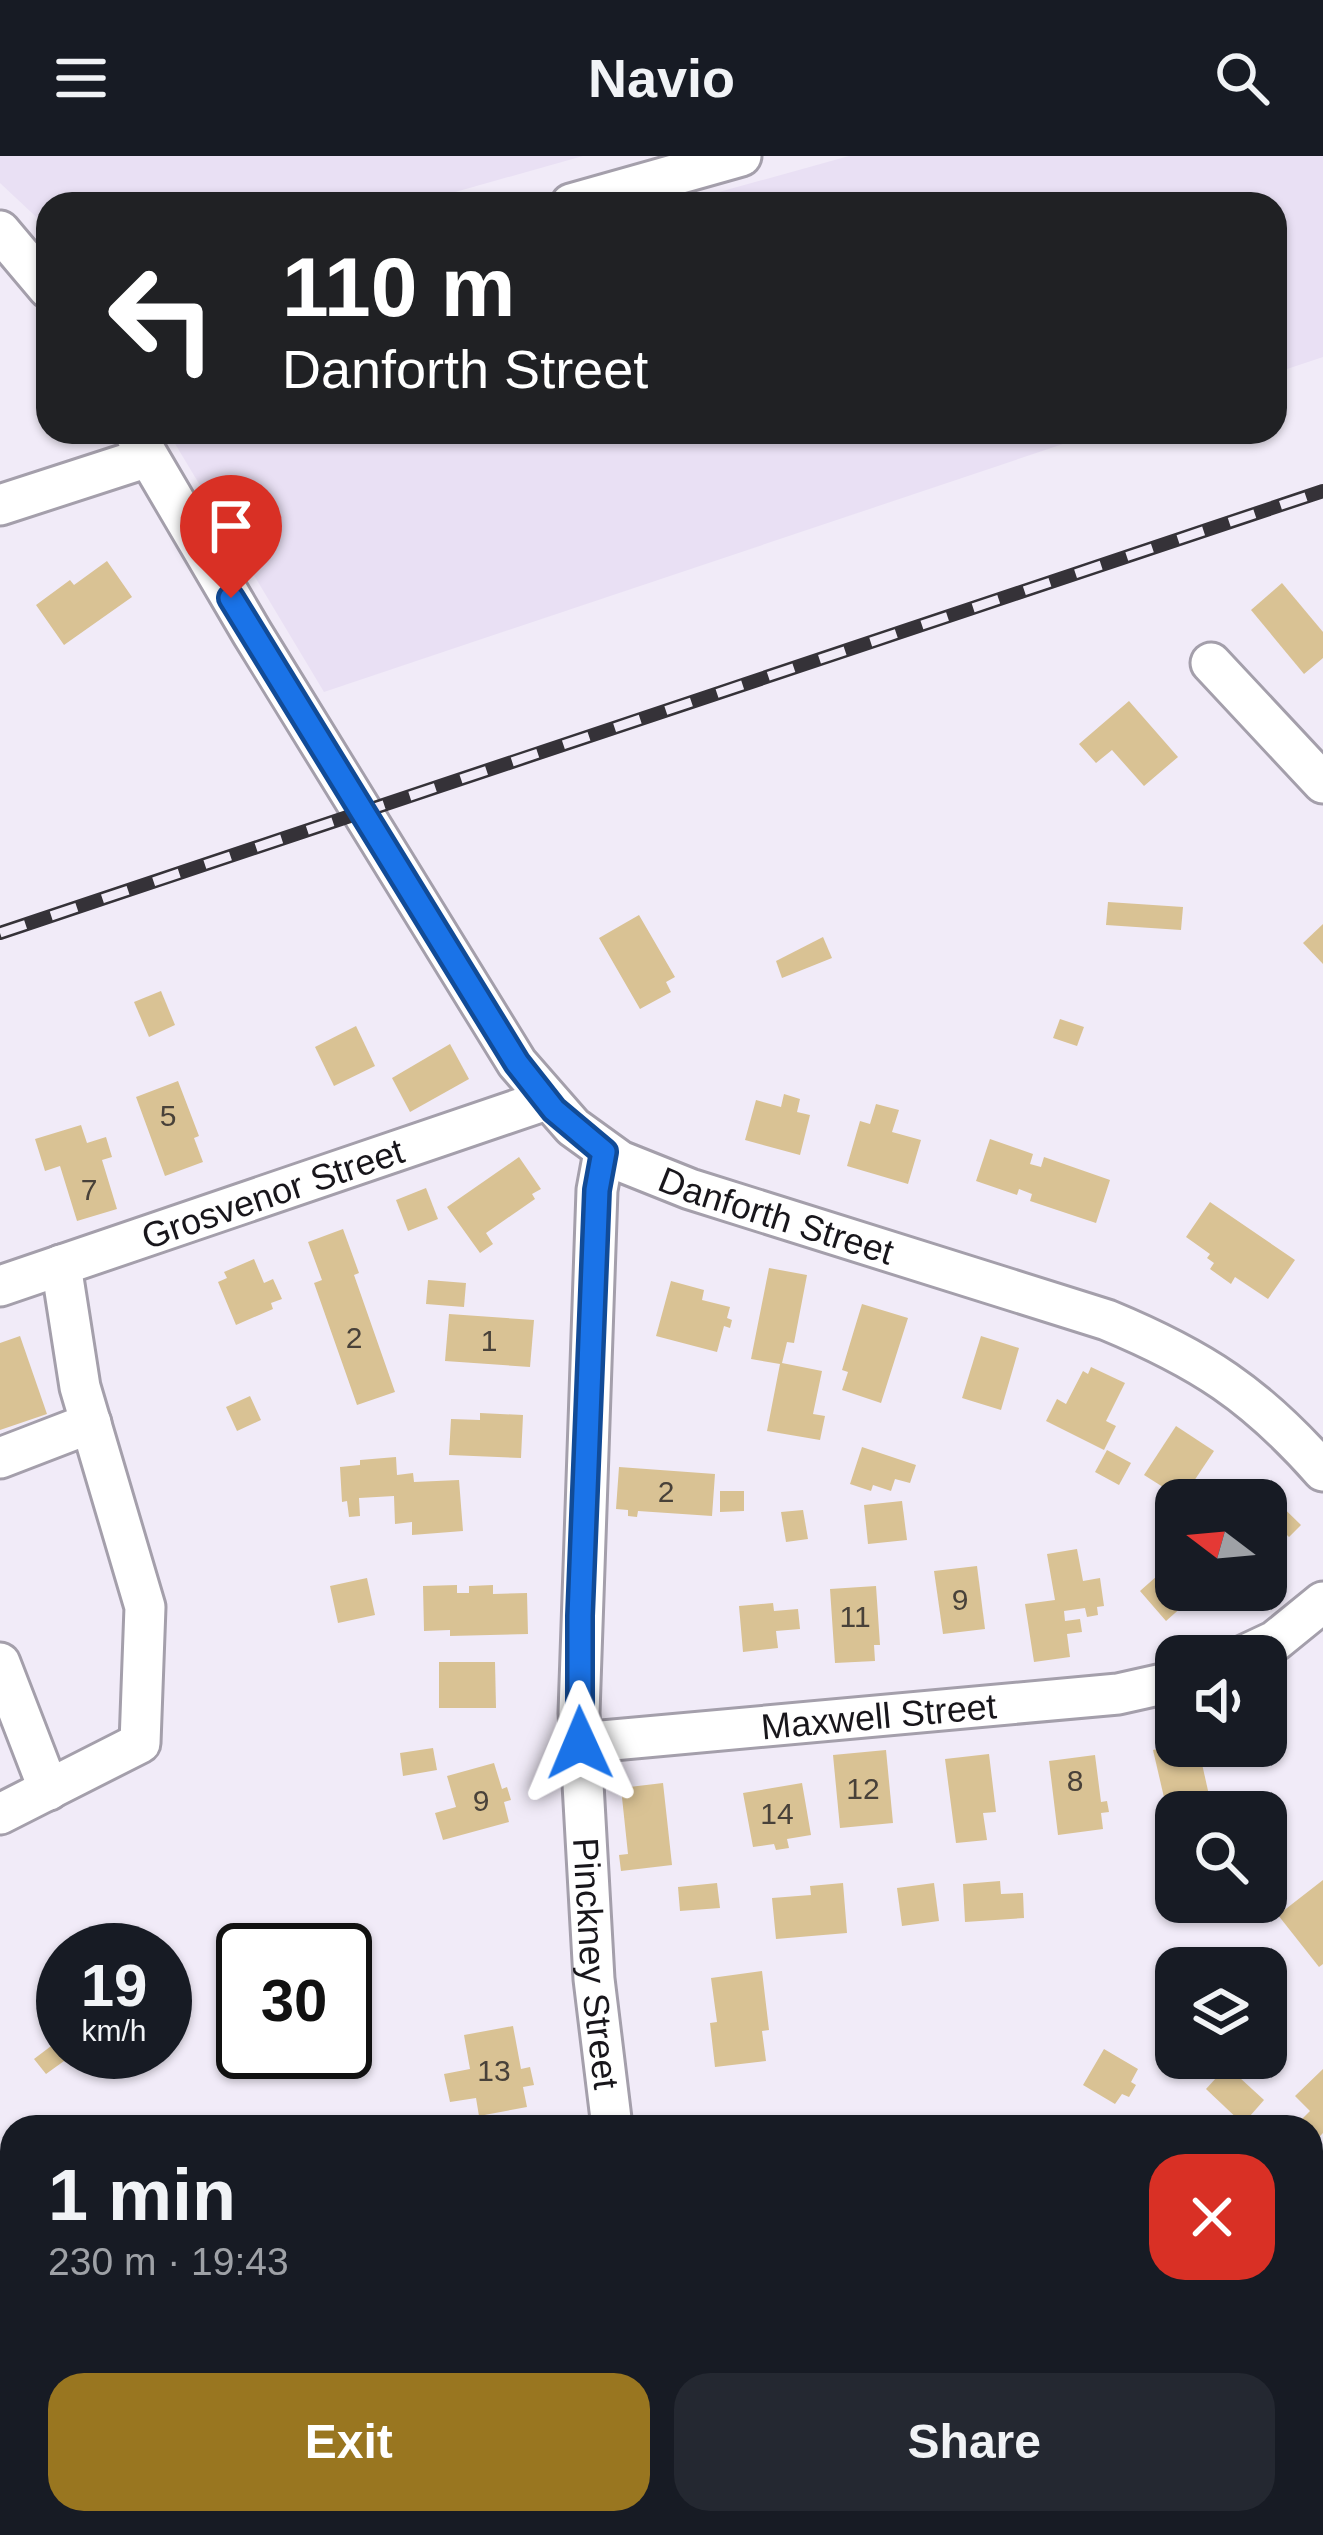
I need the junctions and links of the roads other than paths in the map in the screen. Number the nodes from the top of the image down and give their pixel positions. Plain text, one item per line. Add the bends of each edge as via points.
1 (741, 156) edge
2 (614, 192) edge
3 (0, 231) edge
4 (36, 274) edge
5 (141, 444) edge
6 (0, 506) edge
7 (1211, 663) dead end
8 (1323, 783) edge
9 (546, 1100) junction
10 (604, 1152) junction
11 (62, 1265) junction
12 (0, 1286) edge
13 (91, 1423) junction
14 (0, 1458) edge
15 (1323, 1471) edge
16 (1323, 1602) edge
17 (1282, 1635) edge
18 (0, 1663) edge
19 (1155, 1686) edge
20 (580, 1743) junction
21 (49, 1790) junction
22 (0, 1814) edge
23 (611, 2115) edge

1 - 2 street
3 - 4 street
5 - 6 street
5 - 9 street, Danforth Street
7 - 8 street
9 - 10 street, Danforth Street
9 - 11 street, Grosvenor Street
10 - 15 street, Danforth Street via 690,1189 1169,1346 1250,1398
10 - 20 street, Pinckney Street
11 - 12 street, Grosvenor Street
11 - 13 street
13 - 14 street
13 - 21 street via 145,1606 140,1743
16 - 17 street
18 - 21 street
19 - 20 street, Maxwell Street
20 - 23 street, Pinckney Street
21 - 22 street

